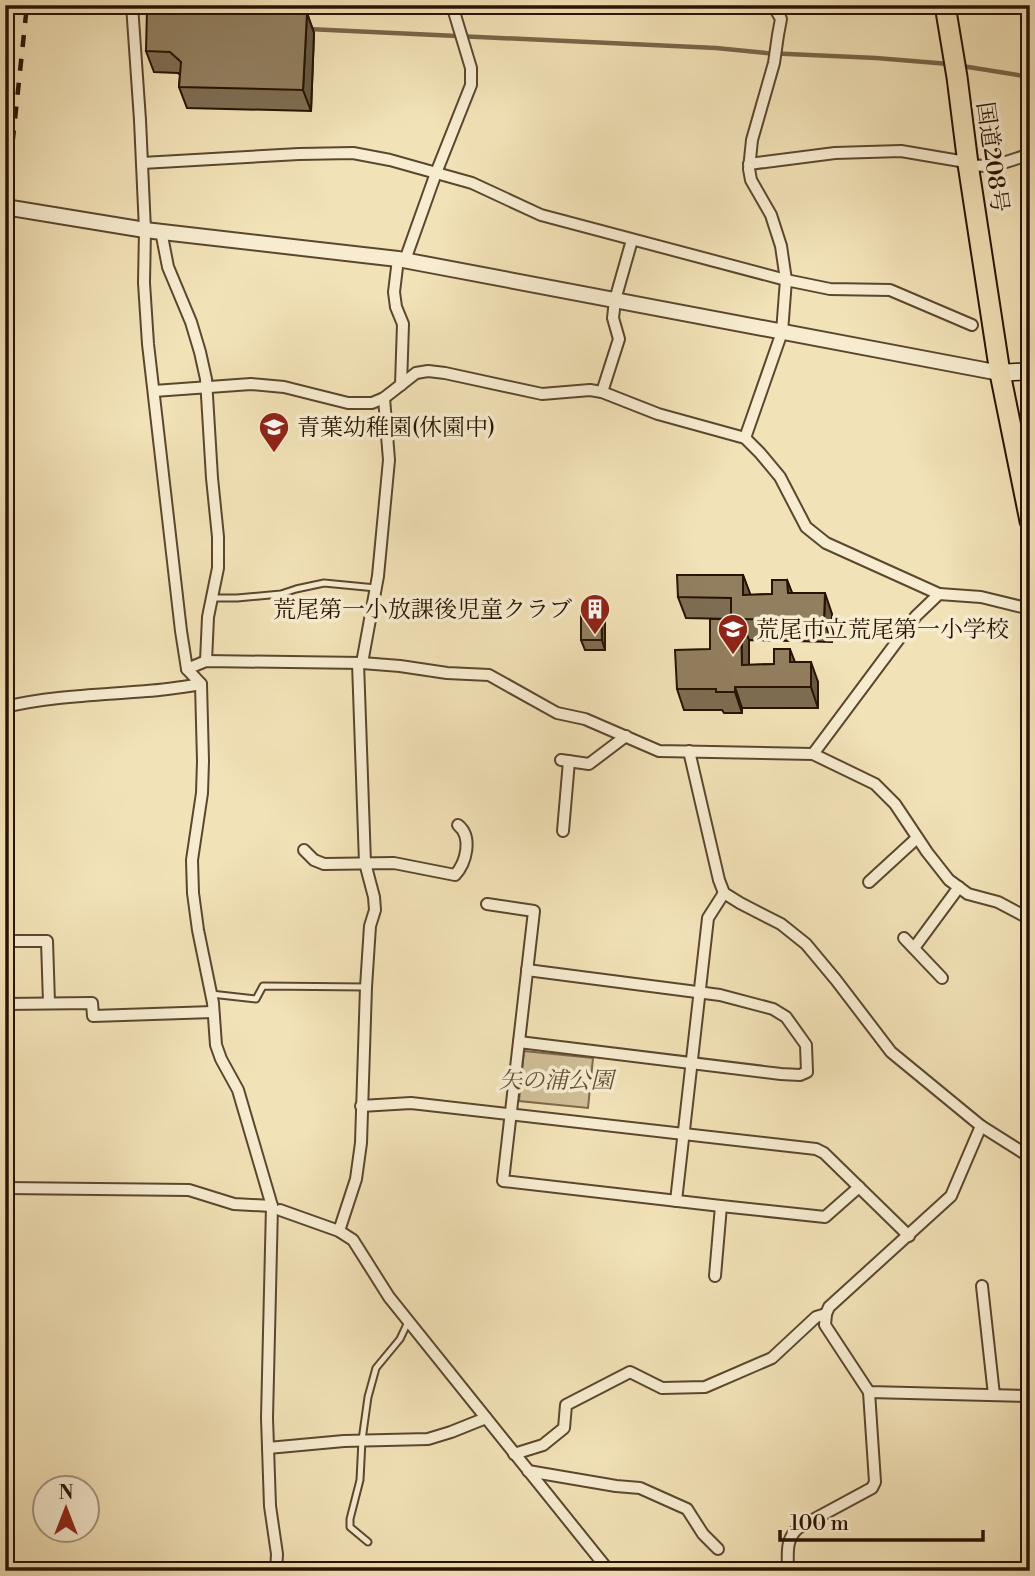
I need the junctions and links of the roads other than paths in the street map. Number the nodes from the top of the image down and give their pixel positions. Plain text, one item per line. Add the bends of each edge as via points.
1 (132, 5) edge
2 (773, 5) edge
3 (945, 5) edge
4 (452, 7) edge
5 (1030, 154) edge
6 (142, 163) junction
7 (749, 164) junction
8 (968, 164) junction
9 (436, 173) junction
10 (5, 207) edge
11 (145, 230) junction
12 (161, 231) junction
13 (632, 240) junction
14 (401, 260) junction
15 (786, 281) junction
16 (615, 300) junction
17 (972, 325) dead end
18 (782, 332) junction
19 (1030, 371) edge
20 (1000, 373) junction
21 (401, 385) junction
22 (206, 386) junction
23 (154, 391) junction
24 (602, 392) junction
25 (384, 398) junction
26 (745, 438) junction
27 (1030, 521) edge
28 (376, 588) junction
29 (939, 594) junction
30 (213, 598) junction
31 (1030, 610) edge
32 (206, 662) junction
33 (360, 663) junction
34 (187, 669) junction
35 (201, 684) junction
36 (5, 707) edge
37 (625, 736) junction
38 (689, 751) junction
39 (813, 754) junction
40 (458, 825) dead end
41 (563, 831) dead end
42 (918, 838) junction
43 (304, 850) dead end
44 (365, 863) junction
45 (869, 882) dead end
46 (959, 887) junction
47 (724, 893) junction
48 (487, 904) dead end
49 (1030, 919) edge
50 (904, 938) dead end
51 (5, 941) edge
52 (914, 948) junction
53 (527, 970) junction
54 (943, 978) dead end
55 (366, 987) junction
56 (700, 992) junction
57 (211, 994) junction
58 (49, 1003) junction
59 (5, 1004) edge
60 (213, 1012) junction
61 (519, 1042) junction
62 (692, 1063) junction
63 (361, 1106) junction
64 (510, 1114) junction
65 (981, 1126) junction
66 (683, 1134) junction
67 (1030, 1157) edge
68 (859, 1187) junction
69 (5, 1188) edge
70 (676, 1201) junction
71 (721, 1206) junction
72 (276, 1208) junction
73 (339, 1231) junction
74 (909, 1236) junction
75 (715, 1276) dead end
76 (982, 1286) dead end
77 (826, 1314) junction
78 (408, 1322) junction
79 (869, 1392) junction
80 (994, 1395) junction
81 (1030, 1396) edge
82 (486, 1418) junction
83 (362, 1440) junction
84 (268, 1448) junction
85 (514, 1454) junction
86 (528, 1471) junction
87 (368, 1542) dead end
88 (718, 1549) dead end
89 (276, 1571) edge
90 (609, 1571) edge
91 (788, 1571) edge

1 - 6 street
2 - 7 street via 781,19
3 - 8 highway, 国道208号
4 - 9 street via 471,68 471,85
5 - 8 street via 996,166
6 - 9 street via 353,153
6 - 11 street
7 - 8 street via 835,153 901,151
7 - 15 street via 751,180 778,236
8 - 20 highway, 国道208号
9 - 13 street via 472,183 541,215
9 - 14 street
10 - 11 street
11 - 12 street
11 - 23 street via 144,283
12 - 14 street
12 - 22 street via 168,267 200,352
13 - 15 street
13 - 16 street
14 - 16 street
14 - 21 street via 394,292 403,324
15 - 17 street via 830,289 890,290
15 - 18 street
16 - 18 street
16 - 24 street via 613,318 619,338
18 - 20 street
18 - 26 street
19 - 20 main road
20 - 27 highway, 国道208号
21 - 24 street via 416,373 428,371 542,394
21 - 25 street
22 - 23 street
22 - 25 street via 284,387 348,403
22 - 30 street via 218,537
23 - 34 street
24 - 26 street via 658,414
25 - 28 street via 389,460
26 - 29 street via 780,477 806,527 826,543
28 - 30 lane via 324,583 281,593
28 - 33 street
29 - 31 street via 981,597
29 - 39 street via 916,615
30 - 32 street
32 - 33 street
32 - 34 street
33 - 37 street via 489,674 557,713
33 - 44 street
34 - 35 street
35 - 36 street
35 - 57 street via 202,793 192,859 193,894
37 - 38 street via 659,751
37 - 41 street via 590,764 565,761
38 - 39 street
38 - 47 street
39 - 42 street via 875,784
40 - 44 street via 468,839 455,875 394,863
42 - 45 street
42 - 46 street
43 - 44 street via 324,864
44 - 55 street via 375,910
46 - 49 street
46 - 52 street
47 - 56 street via 708,918
47 - 65 street via 781,924 806,944 891,1052
48 - 53 street via 534,911
50 - 52 street
51 - 58 street via 47,941
52 - 54 street
53 - 56 street
53 - 61 street
55 - 57 lane via 263,986 256,999
55 - 63 street
56 - 62 street
56 - 62 street via 773,1009 786,1017 806,1045 807,1072 781,1074
57 - 60 street
58 - 59 street
58 - 60 street via 92,1003 93,1016
60 - 72 street via 216,1045 244,1106
61 - 62 street
61 - 64 street
62 - 66 street
63 - 64 street via 411,1103
63 - 73 street via 356,1179
64 - 66 street
64 - 70 street via 503,1181
65 - 67 street
65 - 74 street via 951,1196
66 - 68 street via 816,1149
66 - 70 street
68 - 71 street via 825,1217
68 - 74 street
69 - 72 street via 189,1190 234,1204
70 - 71 street
71 - 75 street
72 - 73 street
72 - 84 street
73 - 78 street via 353,1240
74 - 77 street
76 - 80 street
77 - 79 street via 824,1325
77 - 85 street via 816,1317 772,1358 705,1387 662,1388 630,1372 566,1405 564,1428 543,1445
78 - 82 street
78 - 83 lane via 376,1368
79 - 80 street
79 - 91 street via 875,1482 792,1534 787,1543
80 - 81 street
82 - 83 street via 428,1439
82 - 85 street
83 - 84 street
83 - 87 lane via 350,1527
84 - 89 street
85 - 86 street
86 - 88 street via 640,1488 687,1509
86 - 90 street

